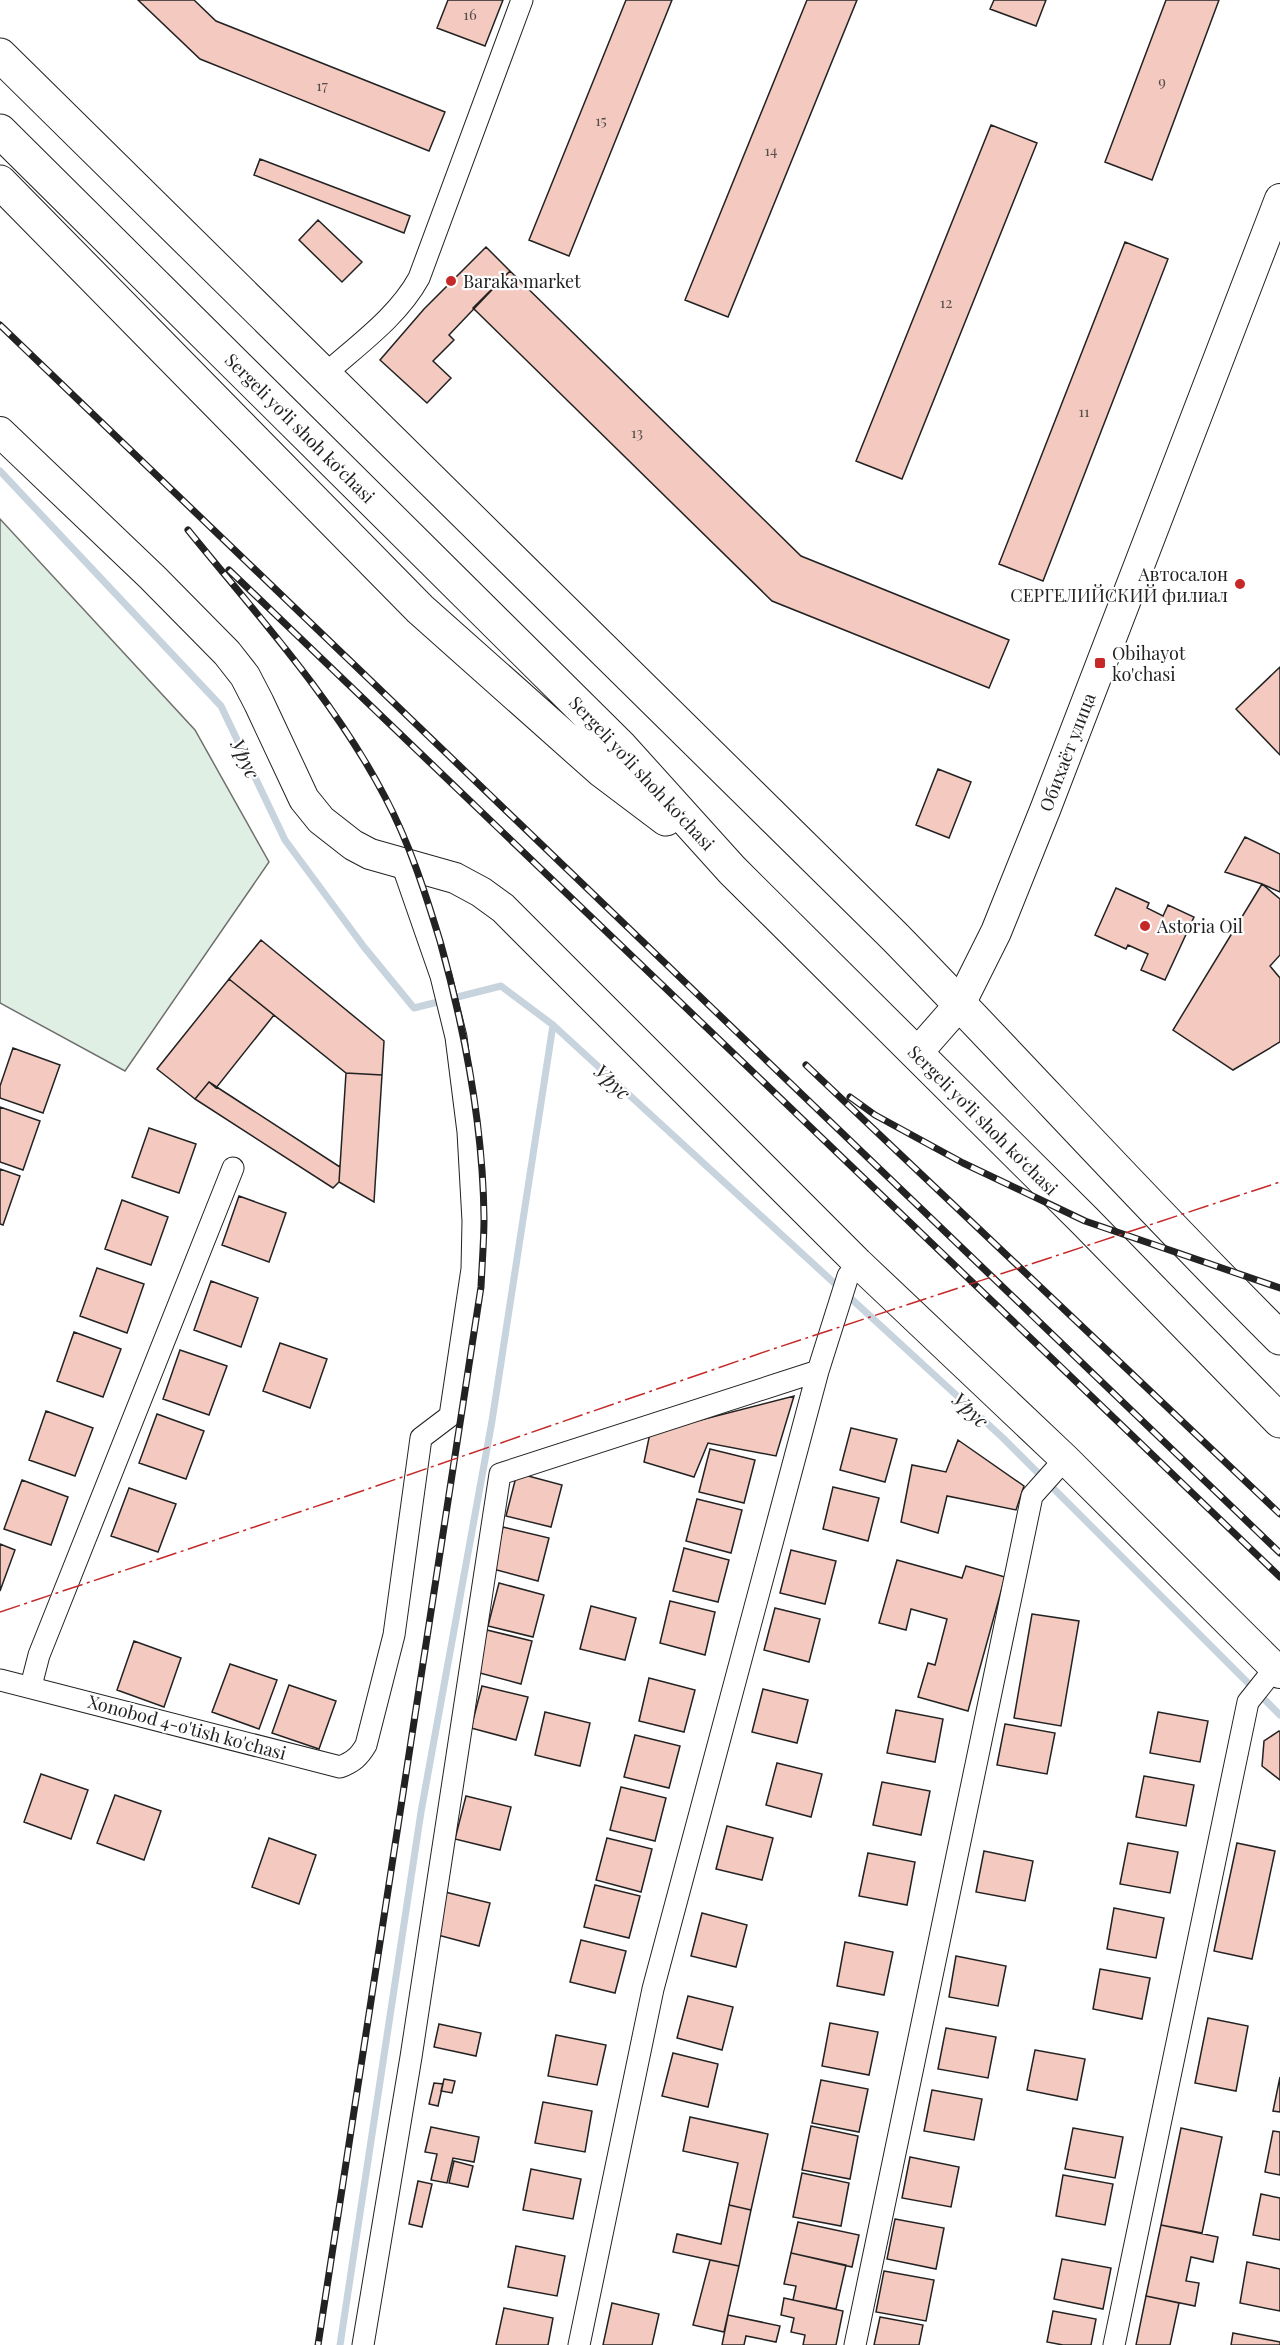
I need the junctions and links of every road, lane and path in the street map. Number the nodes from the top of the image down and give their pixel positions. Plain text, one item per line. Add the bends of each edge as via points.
1 (522, 0) edge
2 (0, 55) edge
3 (0, 131) edge
4 (0, 182) edge
5 (1280, 199) edge
6 (323, 376) junction
7 (0, 432) edge
8 (402, 864) junction
9 (732, 870) junction
10 (960, 1004) junction
11 (917, 1053) junction
12 (233, 1168) dead end
13 (848, 1282) junction
14 (1280, 1338) edge
15 (818, 1371) junction
16 (1280, 1421) edge
17 (1065, 1459) junction
18 (1278, 1671) edge
19 (0, 1680) edge
20 (31, 1686) junction
21 (363, 2345) edge
22 (579, 2345) edge
23 (855, 2345) edge
24 (1114, 2345) edge

1 - 6 street via 412,290 394,312
2 - 6 main road
3 - 9 main road, Sergeli yo‘li shoh ko‘chasi via 621,747
4 - 9 main road via 420,609 601,770
5 - 10 street, Обихаёт улица via 1040,821 992,940
6 - 10 main road
7 - 8 street via 227,653 245,676 304,799 321,820 353,846
8 - 13 street via 455,879 503,908
8 - 20 street, Xonobod 4-o'tish ko'chasi via 441,976 456,1036 471,1172 472,1269 450,1416 421,1438 394,1635 366,1745 351,1763 340,1767
9 - 11 main road, Sergeli yo‘li shoh ko‘chasi
10 - 11 street, Обихаёт улица
10 - 14 main road
11 - 16 main road, Sergeli yo‘li shoh ko‘chasi
12 - 20 street via 39,1655
13 - 15 street
13 - 17 street
15 - 21 street via 500,1474
15 - 22 street via 653,1989
17 - 18 street
17 - 23 street via 1032,1497
18 - 24 street via 1248,1702
19 - 20 street, Xonobod 4-o'tish ko'chasi

